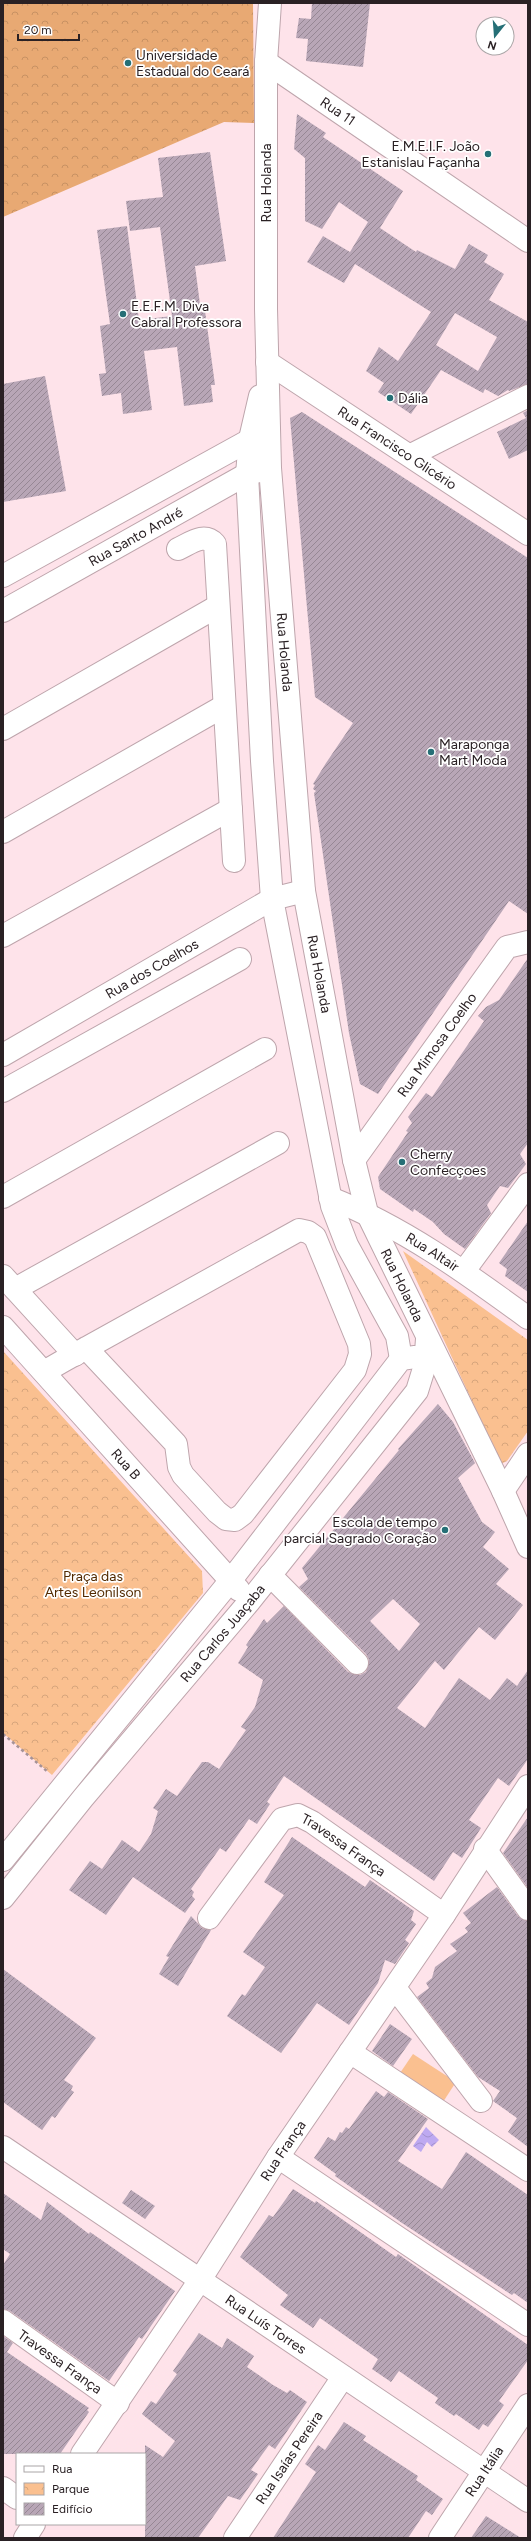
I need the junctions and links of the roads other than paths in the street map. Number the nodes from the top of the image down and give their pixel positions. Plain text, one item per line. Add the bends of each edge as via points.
1 (270, 3) edge
2 (266, 62) junction
3 (528, 241) edge
4 (267, 362) junction
5 (528, 396) edge
6 (260, 434) junction
7 (411, 455) junction
8 (270, 468) junction
9 (247, 474) junction
10 (528, 534) edge
11 (178, 549) dead end
12 (3, 576) edge
13 (218, 606) junction
14 (3, 611) edge
15 (224, 706) junction
16 (3, 729) edge
17 (231, 810) junction
18 (3, 832) edge
19 (234, 861) dead end
20 (304, 891) junction
21 (272, 900) junction
22 (3, 936) edge
23 (528, 942) edge
24 (240, 959) dead end
25 (265, 1049) dead end
26 (3, 1056) edge
27 (3, 1091) edge
28 (278, 1143) dead end
29 (354, 1160) junction
30 (528, 1184) edge
31 (3, 1197) edge
32 (330, 1198) junction
33 (367, 1213) junction
34 (464, 1271) junction
35 (9, 1283) edge
36 (528, 1318) edge
37 (3, 1327) edge
38 (80, 1351) junction
39 (431, 1354) junction
40 (401, 1359) junction
41 (44, 1372) junction
42 (528, 1454) edge
43 (503, 1490) junction
44 (528, 1547) edge
45 (270, 1575) junction
46 (231, 1580) junction
47 (249, 1602) junction
48 (356, 1663) dead end
49 (528, 1786) edge
50 (485, 1849) junction
51 (3, 1860) edge
52 (3, 1898) edge
53 (528, 1909) edge
54 (444, 1915) junction
55 (209, 1918) dead end
56 (395, 1988) junction
57 (350, 2052) junction
58 (481, 2101) dead end
59 (3, 2147) edge
60 (278, 2157) junction
61 (528, 2170) edge
62 (200, 2280) junction
63 (3, 2321) edge
64 (528, 2325) edge
65 (343, 2377) junction
66 (118, 2403) junction
67 (528, 2405) edge
68 (83, 2453) edge
69 (482, 2472) junction
70 (3, 2488) edge
71 (16, 2497) edge
72 (528, 2501) edge
73 (33, 2525) edge
74 (25, 2538) edge
75 (235, 2538) edge
76 (440, 2538) edge

1 - 2 street, Rua Holanda
2 - 3 street, Rua 11
2 - 4 street, Rua Holanda
4 - 6 street, Rua Holanda
4 - 7 street, Rua Francisco Glicério
5 - 7 street
6 - 8 street, Rua Holanda
6 - 9 street, Rua Holanda
6 - 12 street
7 - 10 street, Rua Francisco Glicério
8 - 9 street, Rua Santo André
8 - 20 street, Rua Holanda
9 - 14 street, Rua Santo André
9 - 21 street, Rua Holanda
11 - 13 street via 203,538 210,539 215,544
13 - 15 street
13 - 16 street
15 - 17 street
15 - 18 street
17 - 19 street
17 - 22 street
20 - 21 street, Rua dos Coelhos
20 - 29 street, Rua Holanda
21 - 26 street, Rua dos Coelhos
21 - 32 street, Rua Holanda
23 - 29 street, Rua Mimosa Coelho via 507,947
24 - 27 street
25 - 31 street
28 - 35 street
29 - 33 street, Rua Holanda
30 - 34 street
32 - 33 street, Rua Altair
32 - 40 street, Rua Holanda via 347,1245 397,1336
33 - 34 street, Rua Altair
33 - 39 street, Rua Holanda
34 - 36 street, Rua Altair
35 - 38 street
37 - 41 street, Rua B
38 - 38 street via 299,1230 315,1237 359,1344 360,1354 355,1370 236,1520 226,1519 217,1512 183,1475 179,1467 176,1444
38 - 41 street
39 - 40 street
39 - 43 street, Rua Holanda
39 - 45 street, Rua Carlos Juaçaba via 417,1391
40 - 46 street, Rua Carlos Juaçaba
41 - 46 street, Rua B
42 - 43 street
43 - 44 street, Rua Holanda
45 - 47 street, Rua Carlos Juaçaba
45 - 48 street
46 - 47 street, Rua B
46 - 51 street, Rua Carlos Juaçaba
47 - 52 street, Rua Carlos Juaçaba via 83,1798
49 - 50 street, Rua França
50 - 53 street
50 - 54 street, Rua França
54 - 55 street, Travessa França via 312,1822 298,1815 282,1819
54 - 56 street, Rua França
56 - 57 street, Rua França
56 - 58 street
57 - 60 street, Rua França
57 - 61 street
59 - 62 street, Rua Luís Torres
60 - 62 street, Rua França
60 - 64 street
62 - 65 street, Rua Luís Torres
62 - 66 street, Rua França
63 - 66 street, Travessa França
65 - 69 street, Rua Luís Torres
65 - 75 street, Rua Isaías Pereira
66 - 68 street, Rua França
67 - 69 street, Rua Itália
69 - 72 street, Rua Luís Torres
69 - 76 street, Rua Itália via 476,2486
70 - 71 street
73 - 74 street

